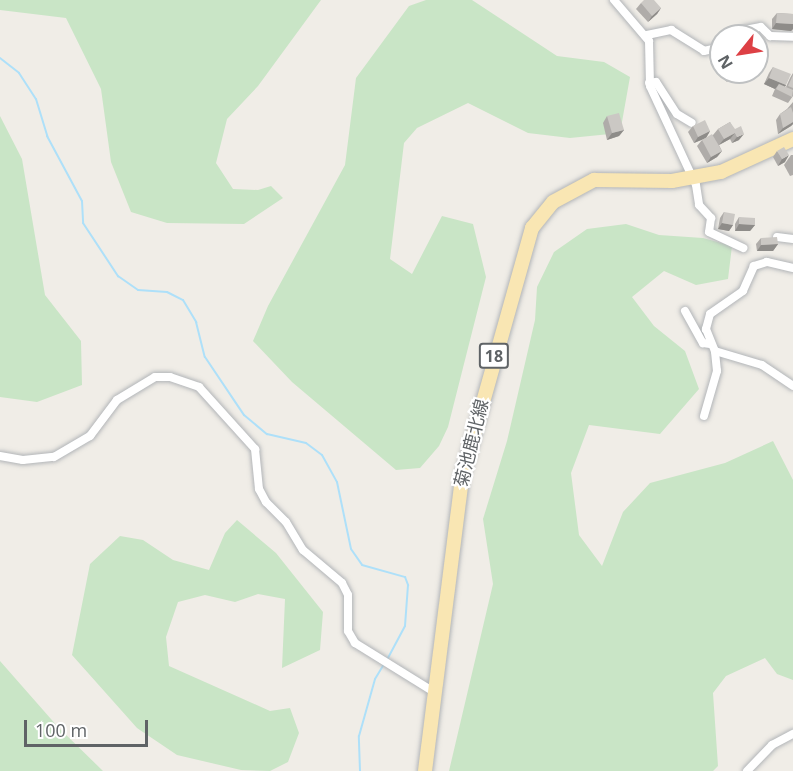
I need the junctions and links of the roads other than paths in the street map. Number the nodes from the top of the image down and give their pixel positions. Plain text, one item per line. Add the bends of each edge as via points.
1 (614, 0) edge
2 (647, 35) junction
3 (769, 35) edge
4 (793, 37) edge
5 (709, 50) edge
6 (649, 83) junction
7 (692, 123) dead end
8 (793, 139) edge
9 (692, 178) junction
10 (777, 237) edge
11 (793, 239) edge
12 (744, 248) dead end
13 (793, 268) edge
14 (685, 311) dead end
15 (712, 347) junction
16 (793, 386) edge
17 (704, 416) dead end
18 (0, 456) edge
19 (434, 692) junction
20 (793, 734) edge
21 (425, 771) edge
22 (747, 771) edge

1 - 2 street
2 - 5 street via 671,30 704,51
2 - 6 street
3 - 4 street
6 - 7 street via 656,82 677,114
6 - 9 street
8 - 9 main road, 菊池鹿北線 / 18 via 741,165
9 - 12 street via 699,205 711,218 712,236
9 - 19 main road, 菊池鹿北線 / 18 via 594,180 553,202 532,228 462,477
10 - 11 street
13 - 15 street via 767,262 754,266 736,298 710,314 706,329
14 - 15 street via 703,343
15 - 16 street via 762,365
15 - 17 street via 717,371
18 - 19 street via 22,460 54,457 90,436 117,400 155,377 171,377 199,387 255,449 259,489 266,502 286,522 303,550 342,583 348,595 348,631 355,643
19 - 21 main road, 菊池鹿北線 / 18
20 - 22 street via 772,745

